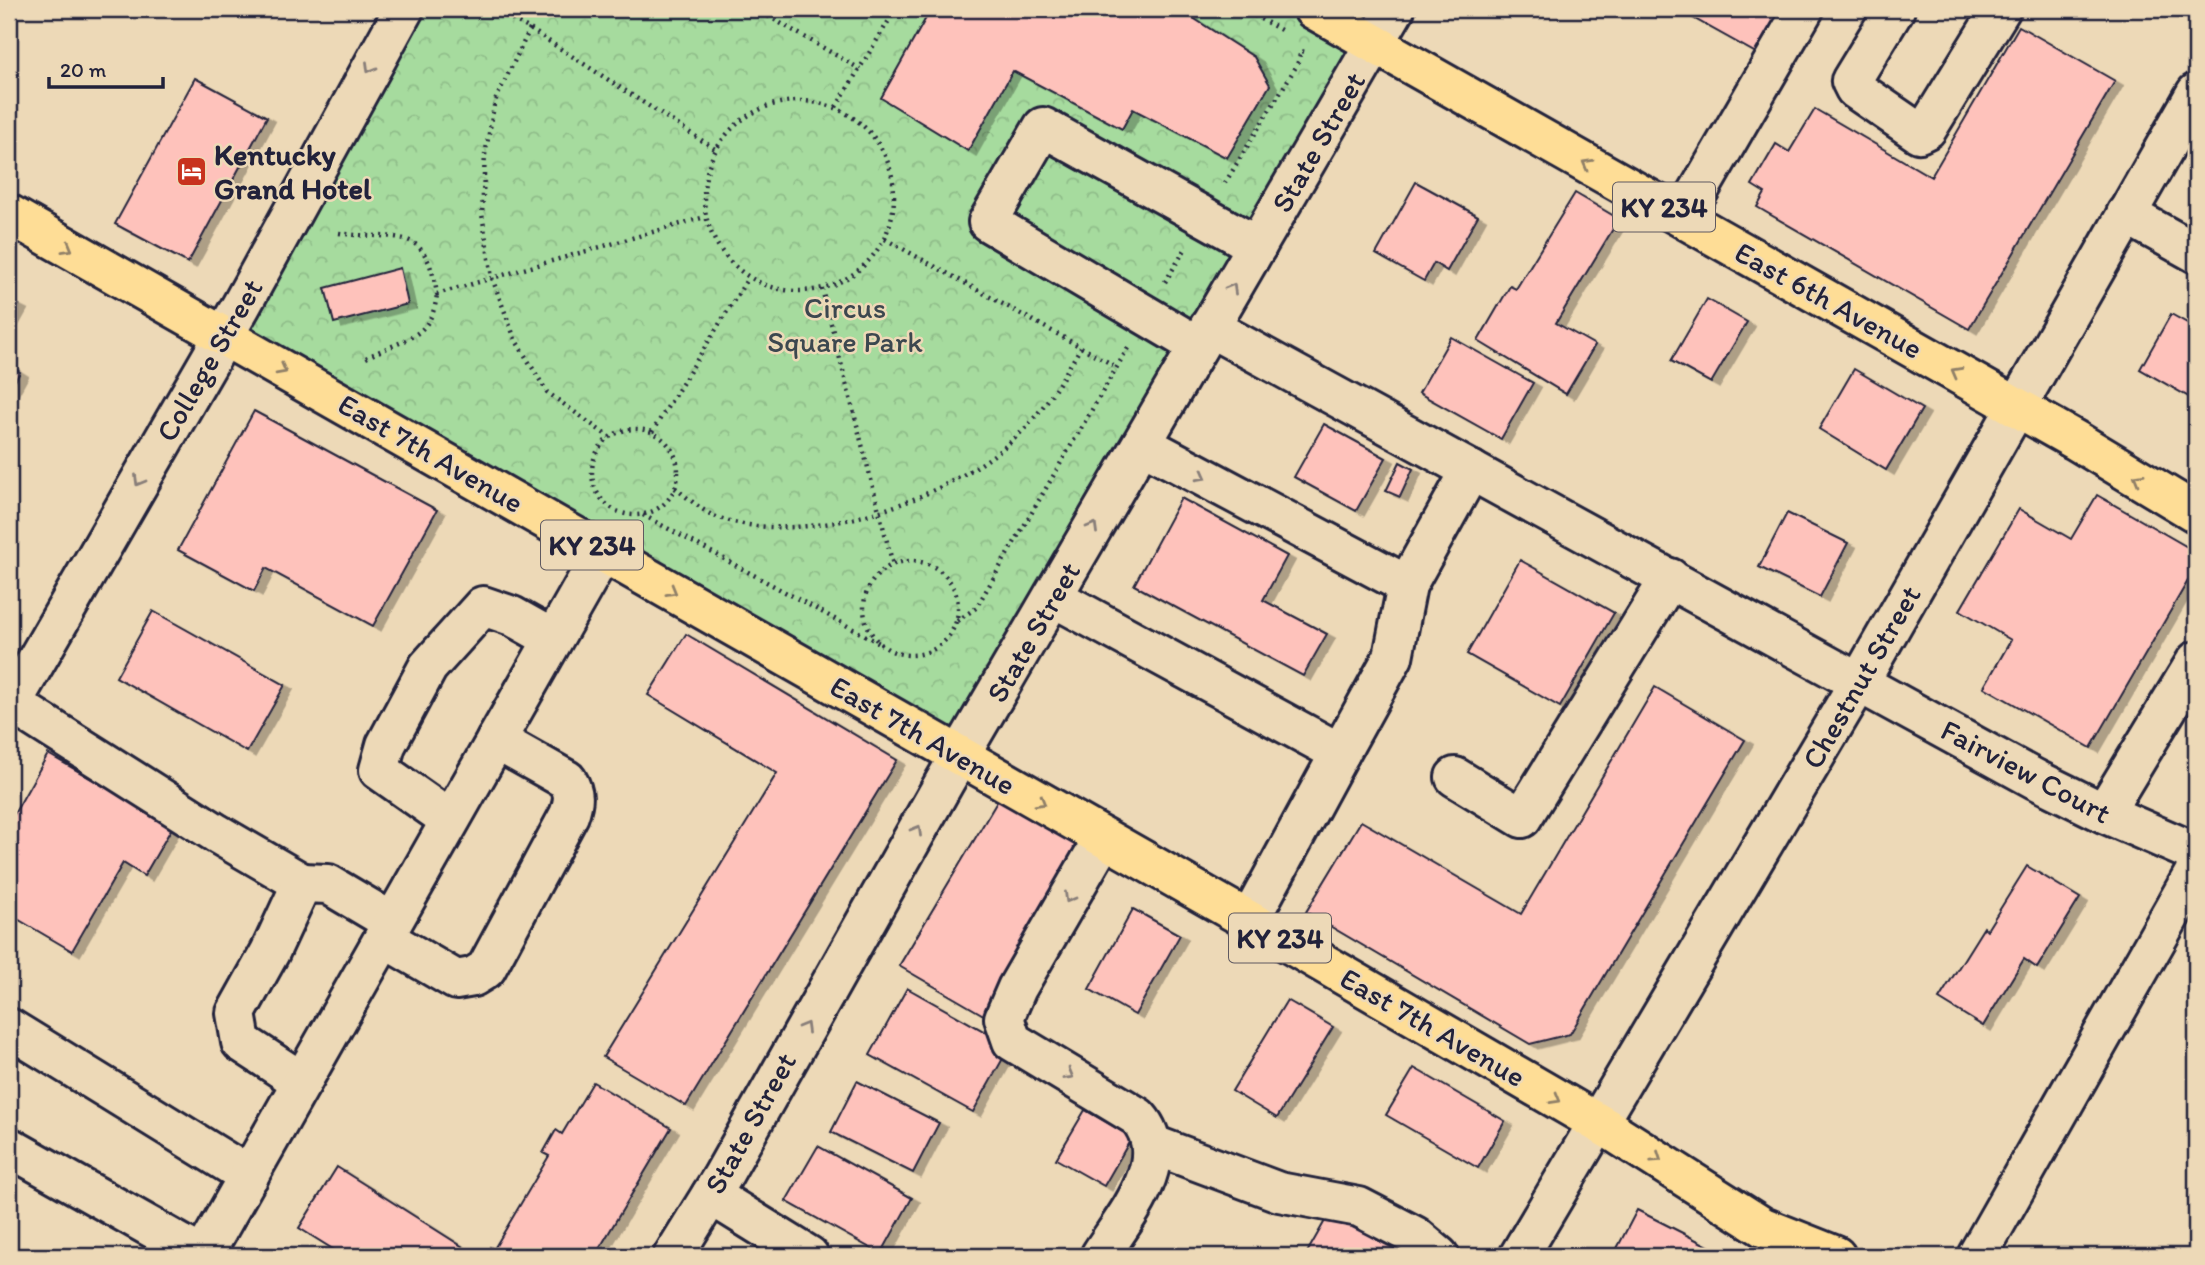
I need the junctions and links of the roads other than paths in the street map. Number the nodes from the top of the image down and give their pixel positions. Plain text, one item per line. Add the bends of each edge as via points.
1 (404, 9) edge
2 (1395, 9) edge
3 (1804, 9) edge
4 (1895, 9) edge
5 (2001, 9) edge
6 (1302, 22) edge
7 (1375, 44) junction
8 (2196, 93) edge
9 (9, 214) edge
10 (2126, 214) junction
11 (1683, 218) junction
12 (1257, 246) junction
13 (2196, 253) edge
14 (222, 337) junction
15 (1204, 337) junction
16 (2015, 406) junction
17 (1142, 444) junction
18 (1471, 470) junction
19 (2196, 513) edge
20 (603, 552) junction
21 (1670, 578) junction
22 (1407, 585) junction
23 (1053, 597) junction
24 (554, 639) junction
25 (2196, 661) edge
26 (1859, 681) junction
27 (10, 706) edge
28 (496, 740) junction
29 (1340, 753) junction
30 (961, 755) junction
31 (1455, 777) dead end
32 (2104, 813) junction
33 (450, 820) junction
34 (1103, 839) junction
35 (2196, 853) edge
36 (2196, 870) edge
37 (302, 883) junction
38 (1248, 920) junction
39 (388, 930) junction
40 (9, 1028) edge
41 (302, 1082) junction
42 (1598, 1123) junction
43 (1152, 1144) junction
44 (9, 1147) edge
45 (249, 1175) junction
46 (710, 1195) junction
47 (192, 1254) edge
48 (673, 1256) edge
49 (809, 1256) edge
50 (1100, 1256) edge
51 (1439, 1256) edge
52 (1519, 1256) edge
53 (1836, 1256) edge
54 (1977, 1256) edge

1 -> 14 street, College Street
2 - 7 street, State Street
3 - 11 street
4 - 5 street via 1851,81 1854,89 1919,134 1927,129
6 - 7 main road, East 6th Avenue / KY 234
11 -> 7 main road, East 6th Avenue / KY 234
7 - 12 street, State Street
8 - 10 street, Chestnut Street
9 -> 14 main road, East 7th Avenue / KY 234
10 - 13 street
10 - 16 street, Chestnut Street
16 -> 11 main road, East 6th Avenue / KY 234
15 -> 12 street, State Street
12 - 15 street, Fairview Court via 1043,127 988,222
14 -> 20 main road, East 7th Avenue / KY 234
14 -> 27 street, College Street
15 - 17 street, State Street
15 - 18 street, Fairview Court
19 -> 16 main road, East 6th Avenue / KY 234
16 - 26 street, Chestnut Street
17 -> 22 street
23 -> 17 street, State Street
18 - 21 street, Fairview Court
18 - 22 street
20 - 24 street
20 -> 30 main road, East 7th Avenue / KY 234
21 - 26 street, Fairview Court
21 - 31 street via 1522,818
22 - 29 street via 1394,657
23 - 29 street
23 - 30 street, State Street
24 - 28 street
24 - 33 street via 483,606 428,667 386,745 379,770
25 - 32 street
26 - 32 street, Fairview Court
26 - 42 street, Chestnut Street
27 - 37 street
28 - 33 street
28 - 39 street via 567,780 574,791 569,815 486,969 456,979
29 - 38 street
30 -> 34 main road, East 7th Avenue / KY 234
46 -> 30 street, State Street
32 - 35 street, Fairview Court
33 - 39 street
34 - 38 main road, East 7th Avenue / KY 234
34 -> 43 street via 1004,1018 1012,1041 1138,1116
36 - 54 street
37 - 39 street via 328,884
37 - 41 street via 236,1013 241,1042
38 -> 42 main road, East 7th Avenue / KY 234
39 - 41 street
40 - 45 street
41 - 45 street
42 - 52 street, Chestnut Street
42 -> 53 main road, East 7th Avenue / KY 234 via 1763,1227
43 - 50 street via 1144,1183
43 - 51 street via 1279,1192 1359,1207 1415,1236
44 - 47 street
45 - 47 street
46 - 48 street, State Street
46 - 49 street

